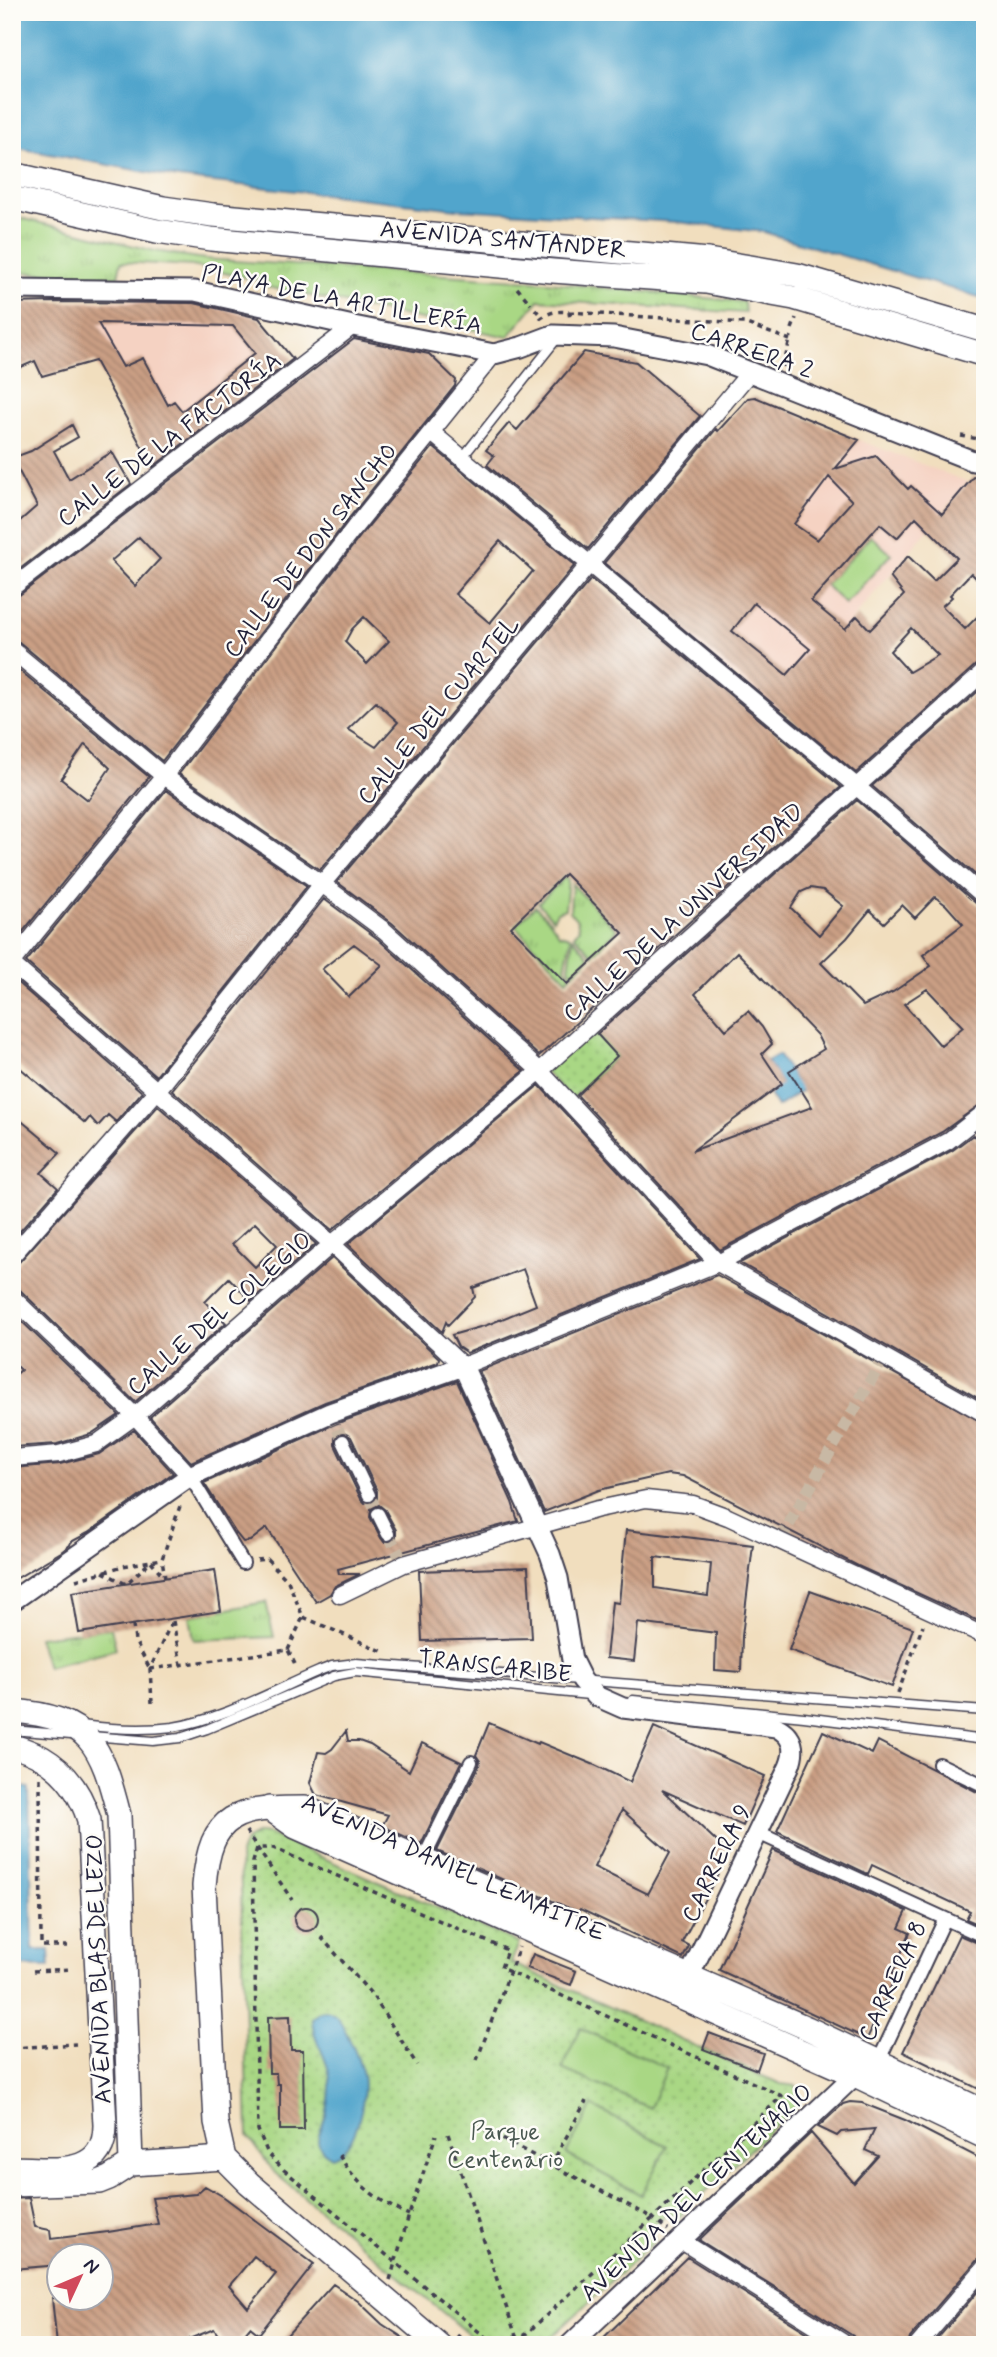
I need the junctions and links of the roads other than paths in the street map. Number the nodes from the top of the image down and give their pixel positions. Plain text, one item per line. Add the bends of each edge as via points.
1 (12, 174) edge
2 (12, 198) edge
3 (12, 289) edge
4 (353, 327) junction
5 (985, 330) edge
6 (560, 334) junction
7 (494, 354) junction
8 (985, 355) edge
9 (750, 372) junction
10 (431, 432) junction
11 (462, 458) junction
12 (981, 466) edge
13 (589, 564) junction
14 (12, 588) edge
15 (12, 650) edge
16 (985, 671) edge
17 (164, 776) junction
18 (856, 786) junction
19 (322, 884) junction
20 (985, 897) edge
21 (12, 963) edge
22 (540, 1070) junction
23 (157, 1091) junction
24 (982, 1119) edge
25 (332, 1244) junction
26 (12, 1256) edge
27 (718, 1263) junction
28 (12, 1297) edge
29 (463, 1366) junction
30 (985, 1414) edge
31 (135, 1416) junction
32 (343, 1441) tunnel mouth
33 (12, 1458) edge
34 (190, 1476) junction
35 (369, 1495) tunnel mouth
36 (378, 1514) tunnel mouth
37 (539, 1527) junction
38 (388, 1534) tunnel mouth
39 (243, 1563) road end
40 (340, 1595) dead end
41 (12, 1601) edge
42 (985, 1636) edge
43 (582, 1680) junction
44 (596, 1696) junction
45 (12, 1711) edge
46 (985, 1711) edge
47 (65, 1721) junction
48 (12, 1730) edge
49 (86, 1736) junction
50 (985, 1740) edge
51 (12, 1746) edge
52 (471, 1762) dead end
53 (939, 1764) dead end
54 (985, 1786) edge
55 (269, 1808) junction
56 (758, 1833) junction
57 (423, 1860) junction
58 (945, 1919) junction
59 (985, 1937) edge
60 (684, 1988) junction
61 (878, 2062) junction
62 (855, 2075) junction
63 (985, 2112) edge
64 (985, 2137) edge
65 (224, 2158) junction
66 (131, 2164) junction
67 (12, 2168) edge
68 (12, 2185) edge
69 (680, 2240) junction
70 (985, 2267) edge
71 (444, 2337) edge
72 (570, 2345) edge
73 (847, 2345) edge
74 (919, 2345) edge

1 - 5 main road, AVENIDA SANTANDER via 213,215 759,267
2 - 8 main road, AVENIDA SANTANDER via 211,239 755,289
3 - 4 street, PLAYA DE LA ARTILLERÍA via 195,291
4 - 7 street, PLAYA DE LA ARTILLERÍA
4 - 14 street, CALLE DE LA FACTORÍA
6 - 7 street, CARRERA 2
6 - 9 street, CARRERA 2 via 614,337 707,355
6 - 11 lane
7 - 10 street, CALLE DE DON SANCHO
9 - 12 street, CARRERA 2
9 - 13 street, CALLE DEL CUARTEL
10 - 11 street
10 - 17 street, CALLE DE DON SANCHO
11 - 13 street
13 - 18 street
13 - 19 street, CALLE DEL CUARTEL
15 - 17 street
16 - 18 street, CALLE DE LA UNIVERSIDAD
17 - 19 street
17 - 21 street, CALLE DE DON SANCHO
18 - 20 street
18 - 22 street, CALLE DE LA UNIVERSIDAD
19 - 22 street via 385,932
19 - 23 street, CALLE DEL CUARTEL
21 - 23 street
22 - 25 street, CALLE DE LA UNIVERSIDAD
22 - 27 street
23 - 25 street
23 - 26 street, CALLE DEL CUARTEL
24 - 27 street
25 - 29 street
25 - 31 street, CALLE DEL COLEGIO
27 - 29 street
27 - 30 street
28 - 31 street
29 - 34 street via 330,1413
29 - 37 street
31 - 33 street, CALLE DEL COLEGIO via 96,1444 59,1454
31 - 34 street
32 - 35 street
34 - 39 street
34 - 41 street
36 - 38 street
37 - 40 street via 404,1564
37 - 42 street via 646,1499 693,1504
37 - 43 street via 558,1578 572,1660
43 - 44 street
43 - 46 lane, TRANSCARIBE
43 - 47 lane, TRANSCARIBE via 356,1663 319,1671 190,1723 133,1730
44 - 49 lane, TRANSCARIBE via 355,1672 334,1676 180,1738 153,1741
44 - 50 lane, TRANSCARIBE
44 - 56 street, CARRERA 9 via 623,1708 783,1731 792,1741 789,1767
45 - 47 main road, AVENIDA BLAS DE LEZO
47 - 49 main road, AVENIDA BLAS DE LEZO
48 - 49 lane, TRANSCARIBE
49 - 66 main road, AVENIDA BLAS DE LEZO via 106,1766 119,1815
51 - 67 main road, AVENIDA BLAS DE LEZO via 61,1770 74,1785 89,1820 105,2125 102,2147 86,2164
52 - 57 street
53 - 54 street
55 - 57 main road, AVENIDA DANIEL LEMAITRE via 305,1808
55 - 60 main road, AVENIDA DANIEL LEMAITRE via 296,1827 526,1929
55 - 65 main road via 251,1810 241,1828 224,1825 207,1856 204,1886 216,2122
56 - 58 street
56 - 60 street, CARRERA 9
57 - 60 main road, AVENIDA DANIEL LEMAITRE
58 - 59 street
58 - 61 street, CARRERA 8
60 - 61 main road, AVENIDA DANIEL LEMAITRE via 807,2028
60 - 62 main road, AVENIDA DANIEL LEMAITRE
61 - 63 main road, AVENIDA DANIEL LEMAITRE
62 - 64 main road, AVENIDA DANIEL LEMAITRE
62 - 69 street, AVENIDA DEL CENTENARIO
65 - 66 main road
65 - 71 main road via 249,2183 386,2286
66 - 68 main road via 99,2182
69 - 72 street, AVENIDA DEL CENTENARIO
69 - 73 street
70 - 74 street

